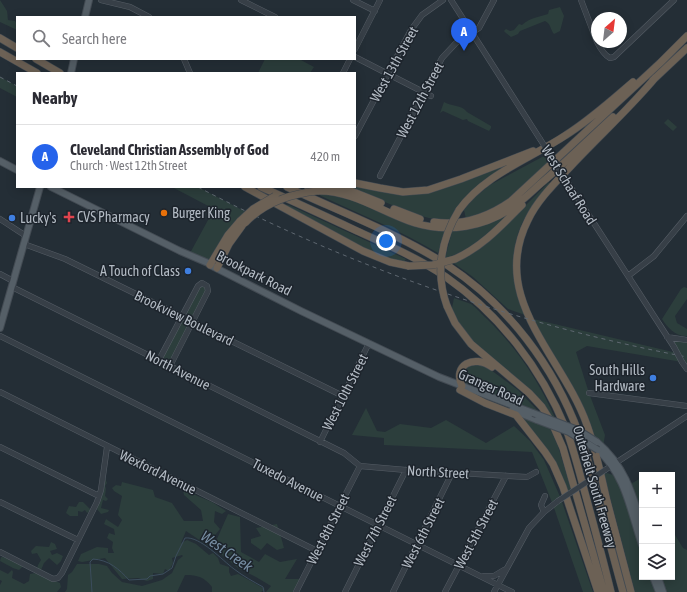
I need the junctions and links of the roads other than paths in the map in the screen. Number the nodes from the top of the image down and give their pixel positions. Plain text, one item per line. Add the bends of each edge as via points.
1 (89, 0) edge
2 (101, 0) edge
3 (241, 0) edge
4 (353, 0) edge
5 (380, 0) edge
6 (443, 0) edge
7 (451, 0) edge
8 (494, 0) edge
9 (581, 0) edge
10 (674, 0) edge
11 (375, 11) junction
12 (85, 16) edge
13 (147, 16) edge
14 (273, 16) edge
15 (591, 26) edge
16 (472, 33) junction
17 (687, 36) edge
18 (0, 38) edge
19 (679, 44) junction
20 (627, 45) edge
21 (16, 47) edge
22 (356, 47) edge
23 (600, 48) edge
24 (623, 48) edge
25 (687, 48) edge
26 (0, 52) edge
27 (356, 58) edge
28 (38, 60) edge
29 (74, 60) edge
30 (184, 60) edge
31 (350, 60) edge
32 (72, 70) edge
33 (35, 72) edge
34 (58, 72) edge
35 (190, 72) edge
36 (344, 72) edge
37 (388, 74) junction
38 (655, 78) junction
39 (424, 93) junction
40 (431, 96) dead end
41 (585, 121) junction
42 (356, 134) edge
43 (0, 161) edge
44 (560, 167) junction
45 (16, 169) edge
46 (380, 176) dead end
47 (356, 183) edge
48 (40, 188) edge
49 (53, 188) edge
50 (247, 188) edge
51 (263, 188) edge
52 (289, 188) edge
53 (304, 188) edge
54 (340, 188) edge
55 (687, 216) edge
56 (0, 219) edge
57 (242, 222) junction
58 (26, 236) junction
59 (24, 244) junction
60 (213, 267) junction
61 (0, 274) edge
62 (628, 276) junction
63 (12, 284) junction
64 (182, 316) junction
65 (193, 322) junction
66 (0, 328) edge
67 (0, 336) edge
68 (667, 337) junction
69 (687, 340) edge
70 (370, 343) junction
71 (159, 360) junction
72 (170, 366) junction
73 (687, 369) edge
74 (447, 380) joint
75 (461, 388) junction
76 (524, 388) junction
77 (0, 392) edge
78 (589, 393) dead end
79 (343, 396) junction
80 (687, 406) edge
81 (687, 416) edge
82 (533, 417) junction
83 (523, 423) junction
84 (320, 442) junction
85 (0, 447) edge
86 (107, 447) junction
87 (615, 464) junction
88 (360, 466) junction
89 (406, 470) junction
90 (536, 472) dead end
91 (452, 473) junction
92 (506, 476) junction
93 (99, 496) junction
94 (545, 496) dead end
95 (0, 502) edge
96 (340, 506) junction
97 (544, 512) junction
98 (639, 516) edge
99 (378, 525) junction
100 (78, 540) junction
101 (642, 544) edge
102 (417, 545) junction
103 (317, 551) junction
104 (0, 552) edge
105 (459, 566) junction
106 (508, 567) junction
107 (479, 575) junction
108 (655, 580) edge
109 (659, 580) edge
110 (498, 585) junction
111 (296, 592) edge
112 (344, 592) edge
113 (393, 592) edge
114 (445, 592) edge
115 (494, 592) edge
116 (512, 592) edge
117 (598, 592) edge
118 (604, 592) edge
119 (612, 592) edge
120 (623, 592) edge
121 (631, 592) edge
122 (659, 592) edge
123 (663, 592) edge

1 - 12 main road
2 - 13 street via 130,7
3 - 14 street
4 - 11 street
5 - 11 street
6 - 37 street, West 13th Street via 416,22
7 - 16 street, West Schaaf Road
8 - 16 street, West 12th Street via 480,27
9 - 15 street
10 - 20 street
11 - 22 street
16 - 39 street, West 12th Street via 445,54
16 - 62 street, West Schaaf Road, bridge
17 - 19 highway
18 - 21 highway
19 - 41 highway
19 - 54 highway via 519,195 502,208 484,216 456,223 426,221
23 - 24 street via 610,58
25 - 38 highway
26 - 33 highway
27 - 37 street
28 - 34 highway
29 - 32 main road
30 - 35 street
31 - 36 street
37 - 39 street
37 - 42 street, West 13th Street
38 - 44 highway
38 - 121 highway via 541,199 523,231 517,259 519,289 524,308 570,387 587,425
39 - 40 street
39 - 46 street, West 12th Street
41 - 47 highway via 536,150 441,186 418,192 403,192
41 - 76 highway, bridge via 554,144 490,180 472,196 460,210 447,235 441,260 442,286 455,323 471,344
43 - 45 main road
44 - 50 highway, bridge via 473,250 455,259 433,265 409,266 368,254
44 - 57 highway, bridge via 506,212 484,222 454,228 438,228 406,220 356,198 317,191 278,200
48 - 58 main road
49 - 60 main road, Brookpark Road
51 - 119 highway, Outerbelt South Freeway via 422,262 472,298 512,338 540,378 565,428
52 - 120 highway, Outerbelt South Freeway via 432,256 474,285 516,325 550,374 577,430 590,468
53 - 57 highway, bridge via 287,191 267,200 253,209
55 - 62 street via 654,256
56 - 58 street
57 - 60 highway via 228,235
58 - 59 main road
59 - 63 main road
59 - 64 street, Brookview Boulevard via 65,259
60 - 70 main road, Brookpark Road
61 - 63 street, North Avenue
62 - 68 street, West Schaaf Road
63 - 66 main road
63 - 71 street, North Avenue
64 - 65 street, Brookview Boulevard
64 - 65 street via 198,286 205,284 208,291
64 - 71 street
65 - 72 street
65 - 79 street, Brookview Boulevard
67 - 96 street, Tuxedo Avenue
68 - 69 street
68 - 73 street, West Schaaf Road, bridge
70 - 74 main road, Brookpark Road
70 - 79 street, West 10th Street
71 - 72 street, North Avenue
72 - 84 street, North Avenue
74 - 75 main road, Granger Road
75 - 76 highway via 463,368 471,361 490,365 513,383
75 - 82 main road, Granger Road
75 - 83 highway via 485,403 516,415
76 - 118 highway via 546,412 560,442
77 - 86 street, Wexford Avenue
78 - 80 street
79 - 84 street, West 10th Street
81 - 87 street
82 - 83 highway via 526,418
82 - 87 main road, Granger Road, bridge via 569,432
82 - 87 main road, Granger Road, bridge via 578,430 609,453
83 - 117 highway via 555,469
84 - 88 street, North Avenue via 344,453
85 - 93 street
86 - 93 street
86 - 103 street, Wexford Avenue
87 - 97 street, bridge
87 - 98 main road, Granger Road via 630,489
87 - 101 main road, Granger Road
88 - 89 street, North Street
88 - 96 street, West 8th Street
89 - 91 street, North Street
89 - 99 street, West 7th Street
90 - 92 street, North Street via 527,477
91 - 92 street, North Street
91 - 102 street, West 6th Street
92 - 105 street, West 5th Street
93 - 100 street
94 - 97 street via 541,505
95 - 100 street
96 - 99 street, Tuxedo Avenue
96 - 103 street, West 8th Street
97 - 106 street via 525,534
99 - 102 street, Tuxedo Avenue
99 - 112 street, West 7th Street
100 - 104 street via 62,573 53,579
102 - 105 street, Tuxedo Avenue
102 - 113 street, West 6th Street
103 - 111 street, West 8th Street
105 - 107 street, Tuxedo Avenue
105 - 114 street, West 5th Street
106 - 107 street via 494,576
106 - 110 street
107 - 110 street, Tuxedo Avenue
108 - 122 main road
109 - 123 main road
110 - 115 street
110 - 116 street, Tuxedo Avenue

